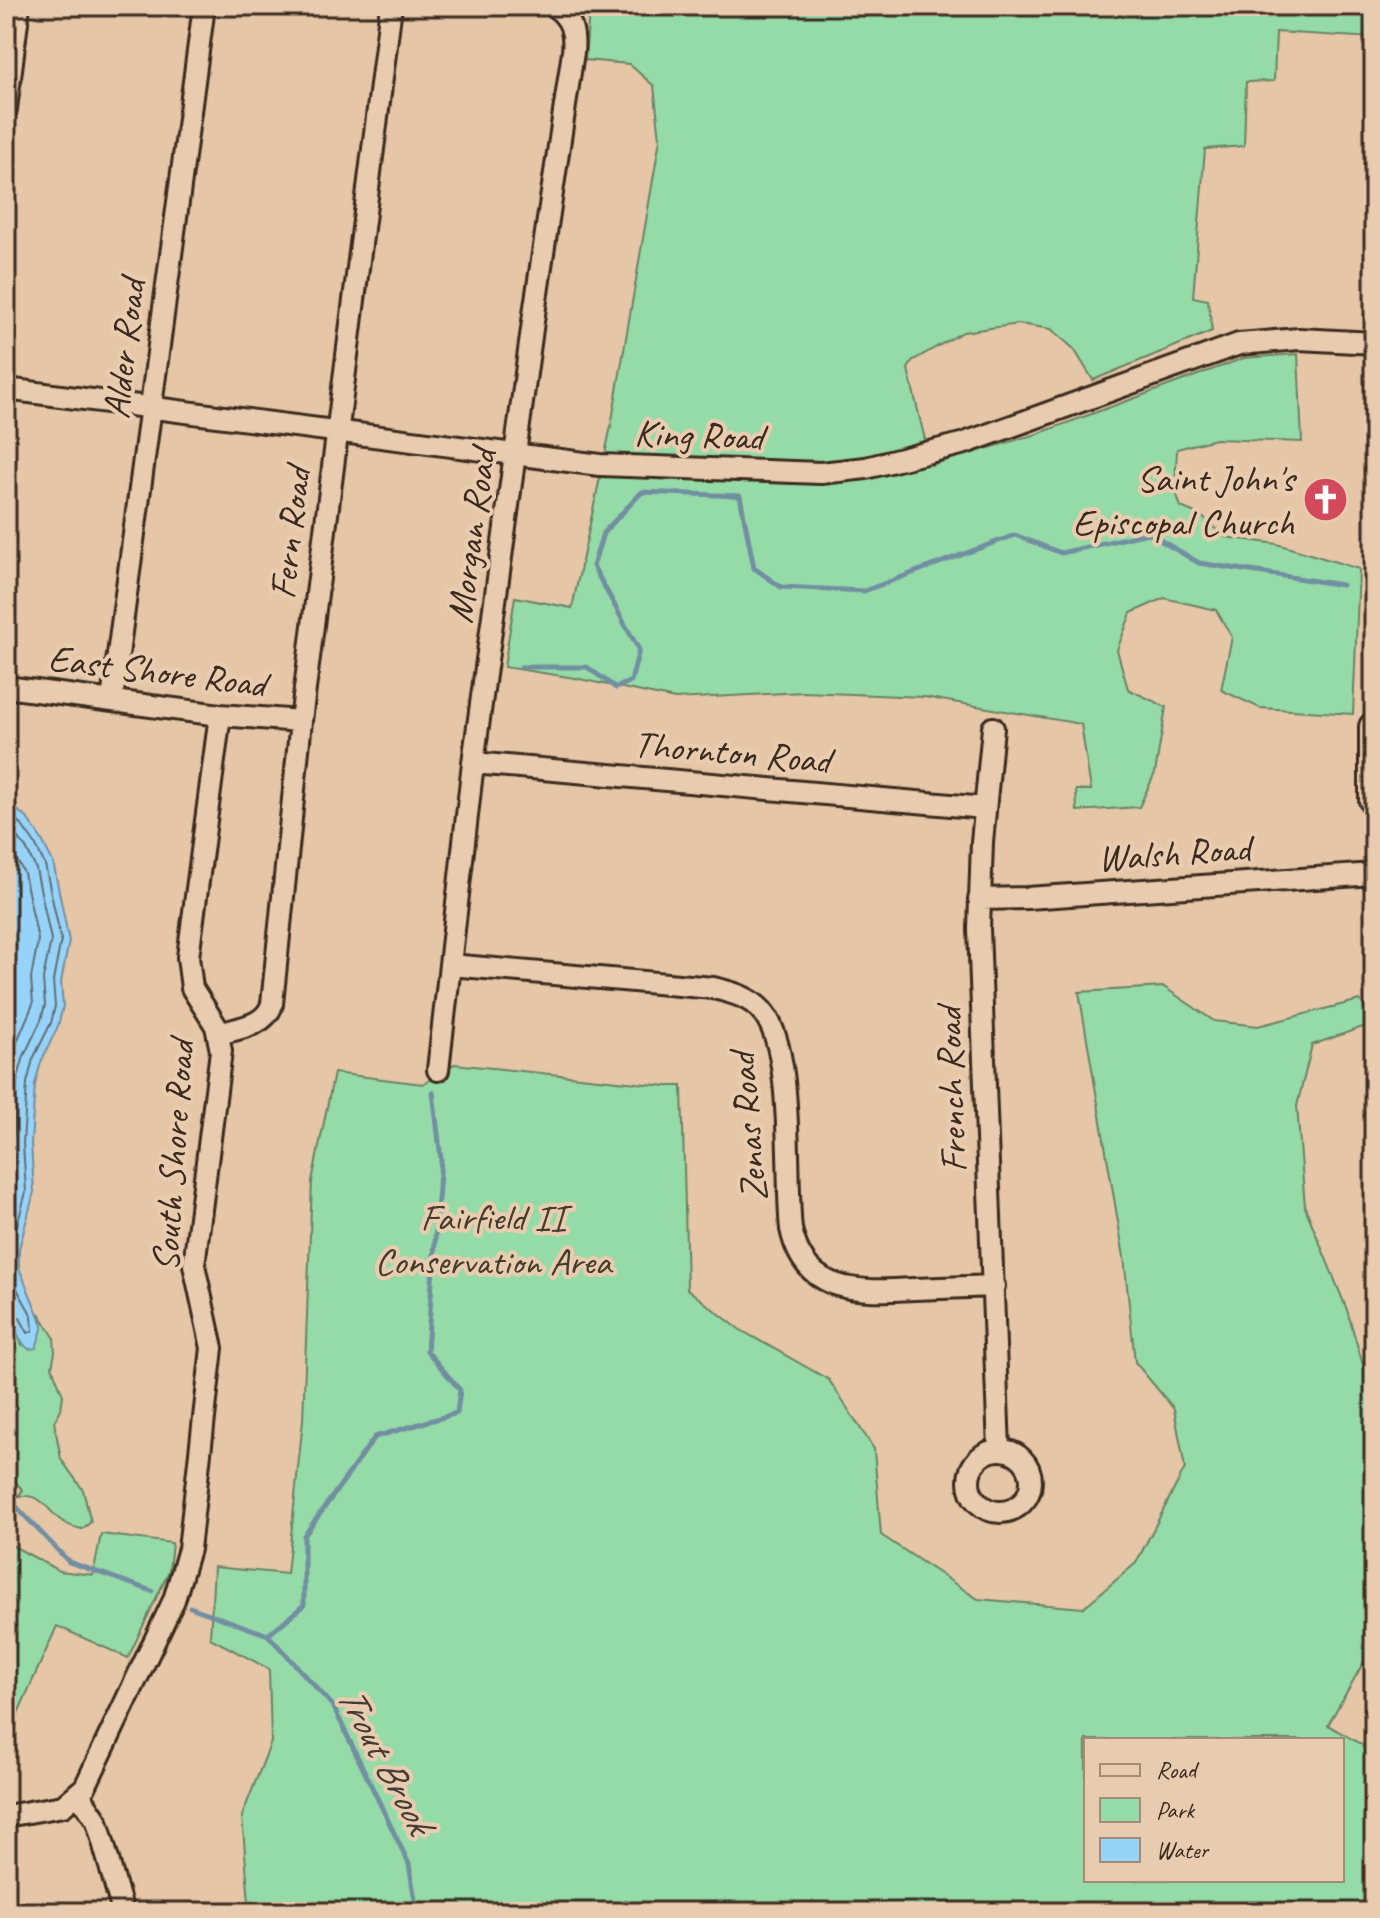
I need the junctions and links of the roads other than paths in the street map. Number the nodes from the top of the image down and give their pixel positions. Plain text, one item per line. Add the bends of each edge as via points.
1 (19, 6) edge
2 (204, 6) edge
3 (391, 6) edge
4 (559, 10) edge
5 (6, 109) edge
6 (1374, 343) edge
7 (6, 389) edge
8 (151, 406) junction
9 (337, 433) junction
10 (516, 455) junction
11 (6, 687) edge
12 (112, 700) junction
13 (220, 715) junction
14 (301, 721) junction
15 (1374, 727) edge
16 (993, 728) dead end
17 (473, 763) junction
18 (1374, 800) edge
19 (985, 808) junction
20 (1374, 874) edge
21 (979, 899) junction
22 (450, 965) junction
23 (219, 1034) junction
24 (438, 1070) dead end
25 (994, 1286) junction
26 (999, 1450) dead end
27 (79, 1794) junction
28 (6, 1816) edge
29 (123, 1912) edge

1 - 5 street
2 - 8 street, Alder Road
3 - 9 street, Fern Road
4 - 10 street, Morgan Road via 572,27 573,52
6 - 10 street, King Road via 1299,339 1239,344 973,441 852,470 635,468
7 - 8 street, King Road
8 - 9 street, King Road
8 - 12 street, Alder Road
9 - 10 street, King Road
9 - 14 street, Fern Road
10 - 17 street, Morgan Road
11 - 12 street, East Shore Road
12 - 13 street, East Shore Road
13 - 14 street, East Shore Road
13 - 23 street, South Shore Road via 188,957 192,988
14 - 23 street, Fern Road via 272,1004 261,1021
15 - 18 main road
16 - 19 street, French Road
17 - 19 street, Thornton Road
17 - 22 street, Morgan Road
19 - 21 street, French Road
20 - 21 street, Walsh Road
21 - 25 street, French Road
22 - 24 street, Morgan Road
22 - 25 street, Zenas Road via 713,988 751,1001 772,1024 778,1045 791,1229 808,1267 833,1284 862,1291
23 - 27 street, South Shore Road via 221,1059 194,1265 212,1359 189,1549 174,1600
25 - 26 street, French Road
27 - 28 street via 54,1809
27 - 29 street via 97,1821

